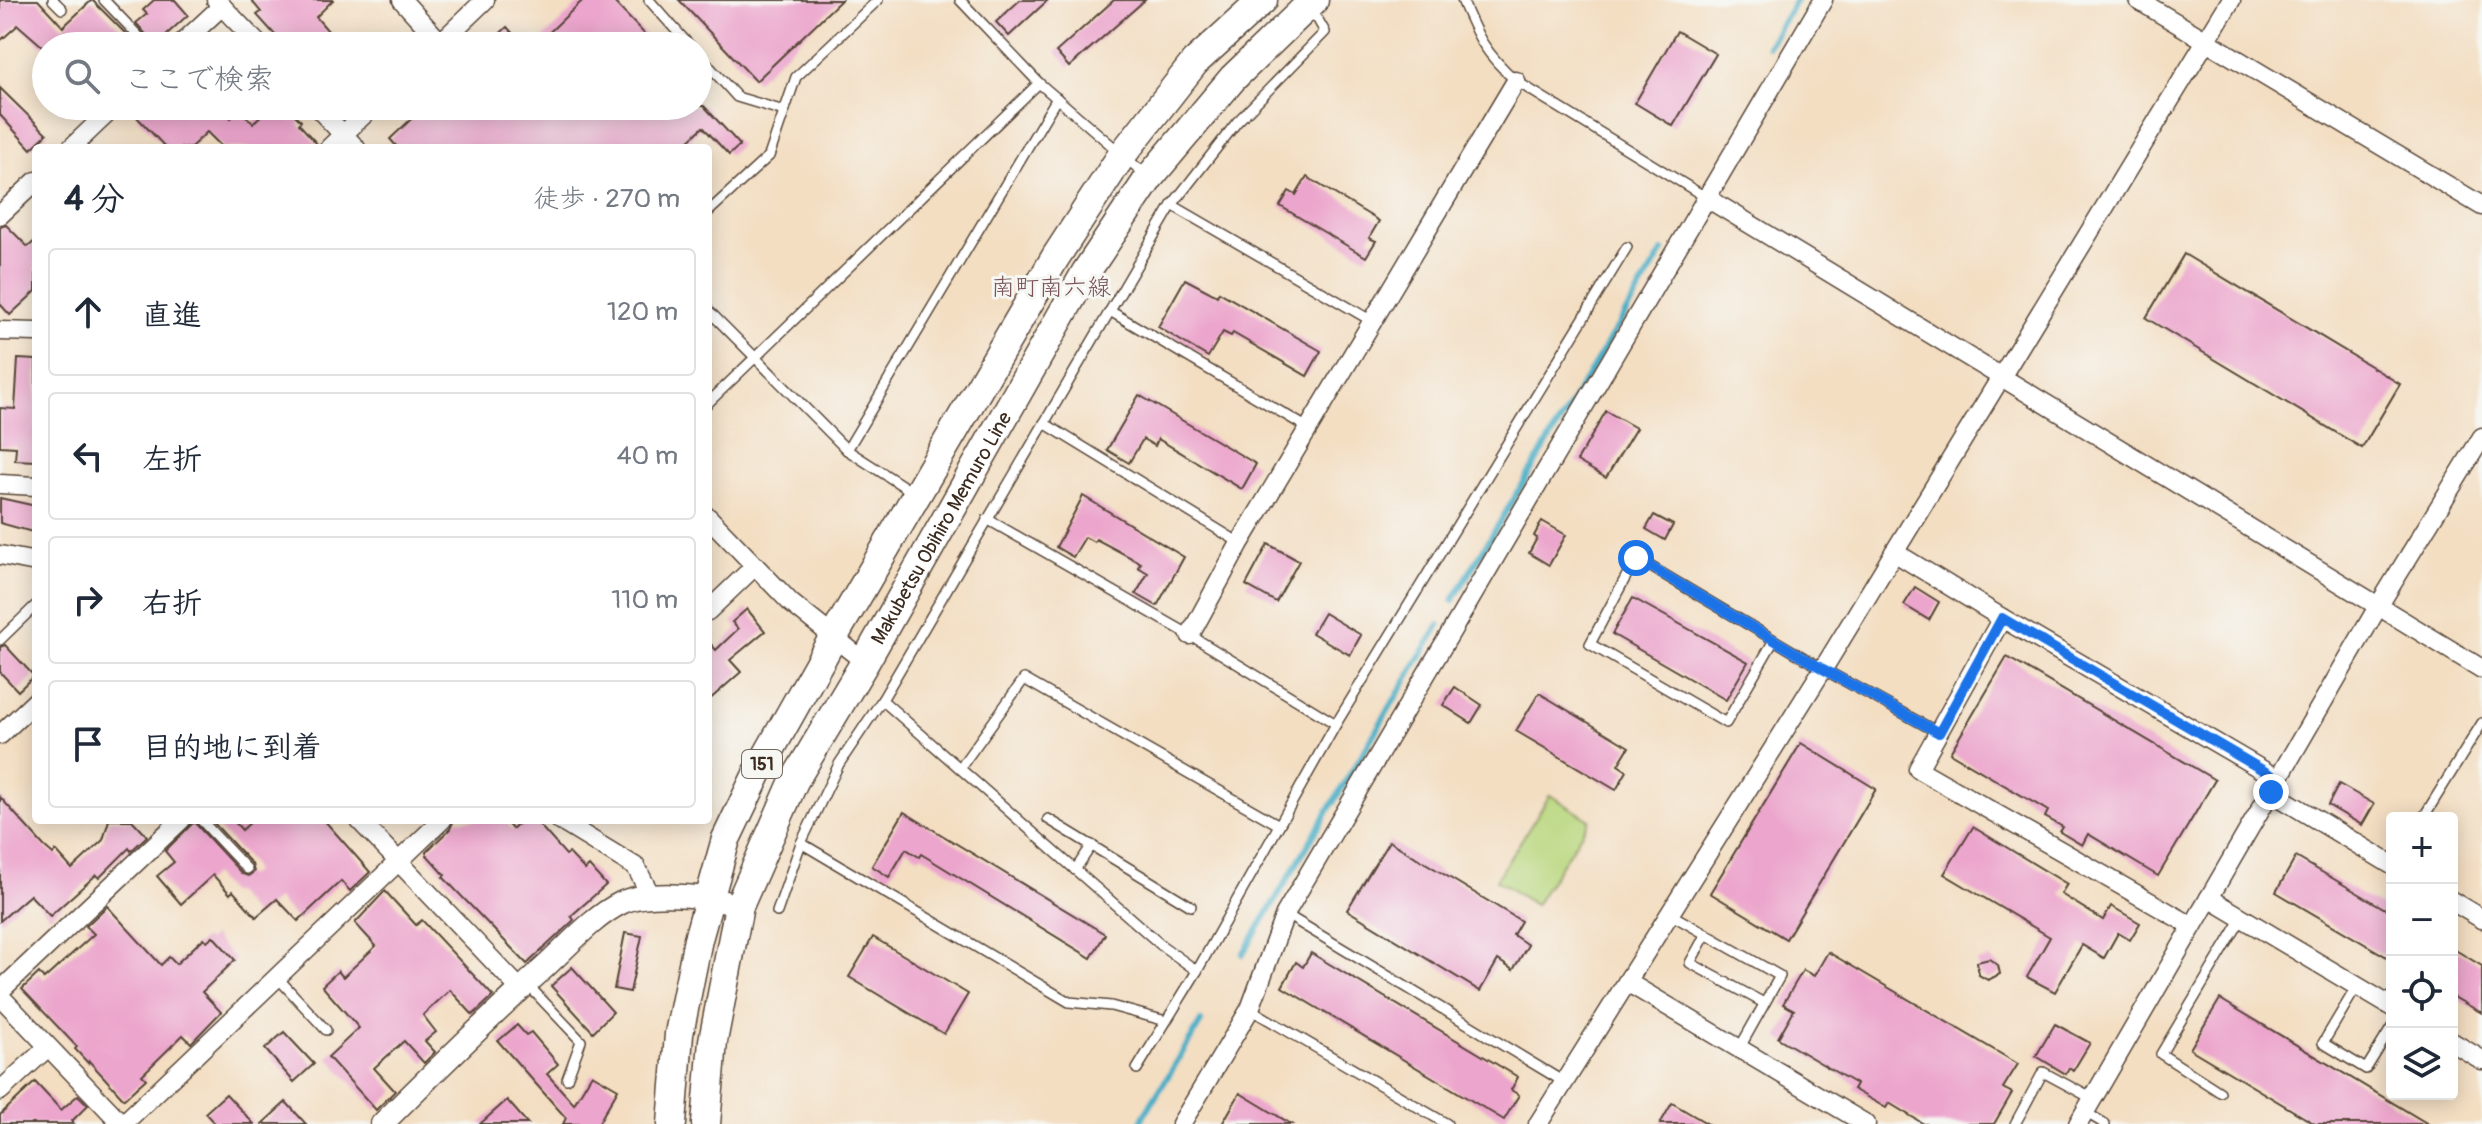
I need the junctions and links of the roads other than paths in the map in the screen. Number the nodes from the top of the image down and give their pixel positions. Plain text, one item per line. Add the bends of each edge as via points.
1 (53, 0) edge
2 (104, 0) edge
3 (402, 0) edge
4 (485, 0) edge
5 (649, 0) edge
6 (878, 0) edge
7 (960, 0) edge
8 (1462, 0) edge
9 (1823, 0) edge
10 (2138, 0) edge
11 (2231, 0) edge
12 (1255, 2) edge
13 (1311, 2) edge
14 (219, 3) edge
15 (62, 9) dead end
16 (135, 32) edge
17 (192, 32) edge
18 (247, 32) edge
19 (429, 32) edge
20 (452, 32) edge
21 (678, 32) edge
22 (2208, 40) junction
23 (712, 69) edge
24 (1516, 81) junction
25 (1039, 83) junction
26 (1057, 98) junction
27 (784, 111) junction
28 (100, 120) edge
29 (330, 120) edge
30 (364, 120) edge
31 (350, 141) edge
32 (75, 144) edge
33 (1122, 155) junction
34 (1149, 178) junction
35 (32, 185) edge
36 (1707, 198) junction
37 (1172, 205) junction
38 (2482, 206) edge
39 (712, 208) edge
40 (0, 215) edge
41 (1627, 247) dead end
42 (1110, 311) junction
43 (712, 314) edge
44 (1372, 321) junction
45 (0, 331) edge
46 (32, 332) edge
47 (754, 359) junction
48 (2001, 379) junction
49 (712, 399) edge
50 (1044, 423) junction
51 (1308, 428) junction
52 (2482, 437) edge
53 (847, 450) junction
54 (0, 484) edge
55 (32, 486) edge
56 (917, 494) junction
57 (987, 519) junction
58 (712, 527) edge
59 (1240, 543) junction
60 (1894, 552) junction
61 (0, 555) edge
62 (32, 561) edge
63 (755, 566) junction
64 (2379, 605) junction
65 (712, 607) edge
66 (32, 609) edge
67 (2002, 618) junction
68 (1190, 635) junction
69 (833, 638) junction
70 (0, 640) edge
71 (1774, 640) junction
72 (865, 662) junction
73 (1823, 669) junction
74 (2482, 669) edge
75 (882, 700) junction
76 (32, 705) edge
77 (2482, 723) edge
78 (1336, 724) junction
79 (1939, 733) junction
80 (0, 735) edge
81 (960, 768) junction
82 (2274, 785) junction
83 (2427, 812) edge
84 (1048, 819) dead end
85 (177, 824) edge
86 (205, 824) edge
87 (363, 824) edge
88 (438, 824) edge
89 (566, 824) edge
90 (1279, 825) junction
91 (801, 843) junction
92 (1092, 845) junction
93 (399, 861) junction
94 (2386, 861) edge
95 (247, 869) dead end
96 (1075, 870) junction
97 (651, 896) junction
98 (709, 898) junction
99 (2209, 898) junction
100 (2458, 905) edge
101 (739, 906) junction
102 (1191, 906) dead end
103 (777, 912) dead end
104 (1285, 914) junction
105 (1670, 914) junction
106 (2242, 918) junction
107 (2482, 919) edge
108 (2192, 926) junction
109 (1706, 934) junction
110 (1197, 971) junction
111 (277, 977) junction
112 (1627, 982) junction
113 (2357, 986) junction
114 (524, 987) junction
115 (0, 994) edge
116 (1764, 1003) junction
117 (2386, 1003) edge
118 (1250, 1009) junction
119 (1166, 1021) junction
120 (2391, 1028) edge
121 (326, 1030) dead end
122 (2458, 1046) edge
123 (48, 1047) junction
124 (1739, 1049) junction
125 (2482, 1060) edge
126 (1137, 1069) dead end
127 (567, 1079) dead end
128 (1564, 1082) junction
129 (0, 1091) edge
130 (2220, 1092) dead end
131 (2085, 1112) edge
132 (122, 1124) edge
133 (382, 1124) edge
134 (672, 1124) edge
135 (706, 1124) edge
136 (1181, 1124) edge
137 (1447, 1124) edge
138 (1538, 1124) edge
139 (1866, 1124) edge
140 (2015, 1124) edge
141 (2105, 1124) edge

1 - 15 lane
2 - 16 lane
3 - 19 street
4 - 20 street
5 - 21 lane
6 - 27 lane via 796,77
7 - 25 lane
8 - 24 lane via 1478,40
9 - 36 street
10 - 22 street
11 - 22 street
12 - 33 main road, Makubetsu Obihiro Memuro Line / 151 via 1195,62
13 - 34 main road, Makubetsu Obihiro Memuro Line / 151 via 1233,78
13 - 37 lane via 1325,32 1237,122
14 - 17 street
14 - 18 street
22 - 38 street
22 - 48 street
23 - 27 lane via 737,97
24 - 36 lane
24 - 44 street
25 - 26 lane
25 - 47 lane
26 - 33 lane
26 - 53 lane
27 - 39 lane via 769,156
28 - 32 street
29 - 31 street
30 - 31 street
33 - 34 lane
33 - 56 main road, Makubetsu Obihiro Memuro Line / 151 via 1055,258
34 - 72 main road, Makubetsu Obihiro Memuro Line / 151 via 1086,272
35 - 40 street
36 - 48 street
36 - 104 street
37 - 42 lane
37 - 44 lane
41 - 78 lane
42 - 50 lane
42 - 51 lane
43 - 47 lane
44 - 51 street
45 - 46 street
47 - 49 lane
47 - 53 lane
48 - 60 street
48 - 64 street
50 - 57 lane
50 - 59 lane
51 - 59 street
52 - 64 street
53 - 56 lane
54 - 55 street
56 - 69 main road, Makubetsu Obihiro Memuro Line / 151
57 - 68 lane
57 - 75 lane
58 - 63 street
59 - 68 street
60 - 67 street
60 - 73 street
61 - 62 street
63 - 65 street
63 - 69 street
64 - 74 street
64 - 82 street
66 - 70 lane
67 - 79 street
67 - 82 street
68 - 78 lane
69 - 72 street
69 - 98 main road, Makubetsu Obihiro Memuro Line / 151 via 726,839
71 - 71 lane via 1636,558 1590,644 1726,723
71 - 73 lane
72 - 101 main road, Makubetsu Obihiro Memuro Line / 151 via 794,781
73 - 79 lane
73 - 105 street
75 - 81 lane
75 - 91 lane via 839,764
76 - 80 street
77 - 83 lane
78 - 90 lane
79 - 108 street via 1918,769
81 - 90 lane via 1024,679
81 - 96 lane
82 - 94 street
82 - 99 street
84 - 92 lane
85 - 115 street
86 - 95 lane
87 - 93 street
88 - 93 street
89 - 97 street via 636,867
90 - 110 lane
91 - 103 lane
91 - 119 lane via 1069,1002 1111,1006
92 - 96 lane
92 - 102 lane
93 - 111 street
93 - 114 street
96 - 110 lane
97 - 98 street
97 - 114 street via 623,901
98 - 101 street
98 - 134 main road, Makubetsu Obihiro Memuro Line / 151 via 679,1034
99 - 106 street
99 - 108 street
100 - 107 street
101 - 135 main road, Makubetsu Obihiro Memuro Line / 151 via 713,1041
104 - 118 street
104 - 128 lane
105 - 109 lane
105 - 112 street
106 - 113 street
106 - 130 lane via 2161,1054
108 - 131 street
109 - 116 lane via 1780,976
109 - 116 lane via 1690,963
110 - 119 lane
111 - 121 lane
111 - 132 street
112 - 124 street
112 - 128 street
113 - 117 street
113 - 120 lane via 2323,1043 2366,1069
114 - 127 lane via 581,1041
114 - 133 street
115 - 123 street
116 - 124 lane
118 - 136 street
118 - 137 lane
119 - 126 lane
122 - 125 street
123 - 129 street
123 - 132 street
124 - 139 street
128 - 138 street
131 - 140 lane via 2043,1072
131 - 141 lane

